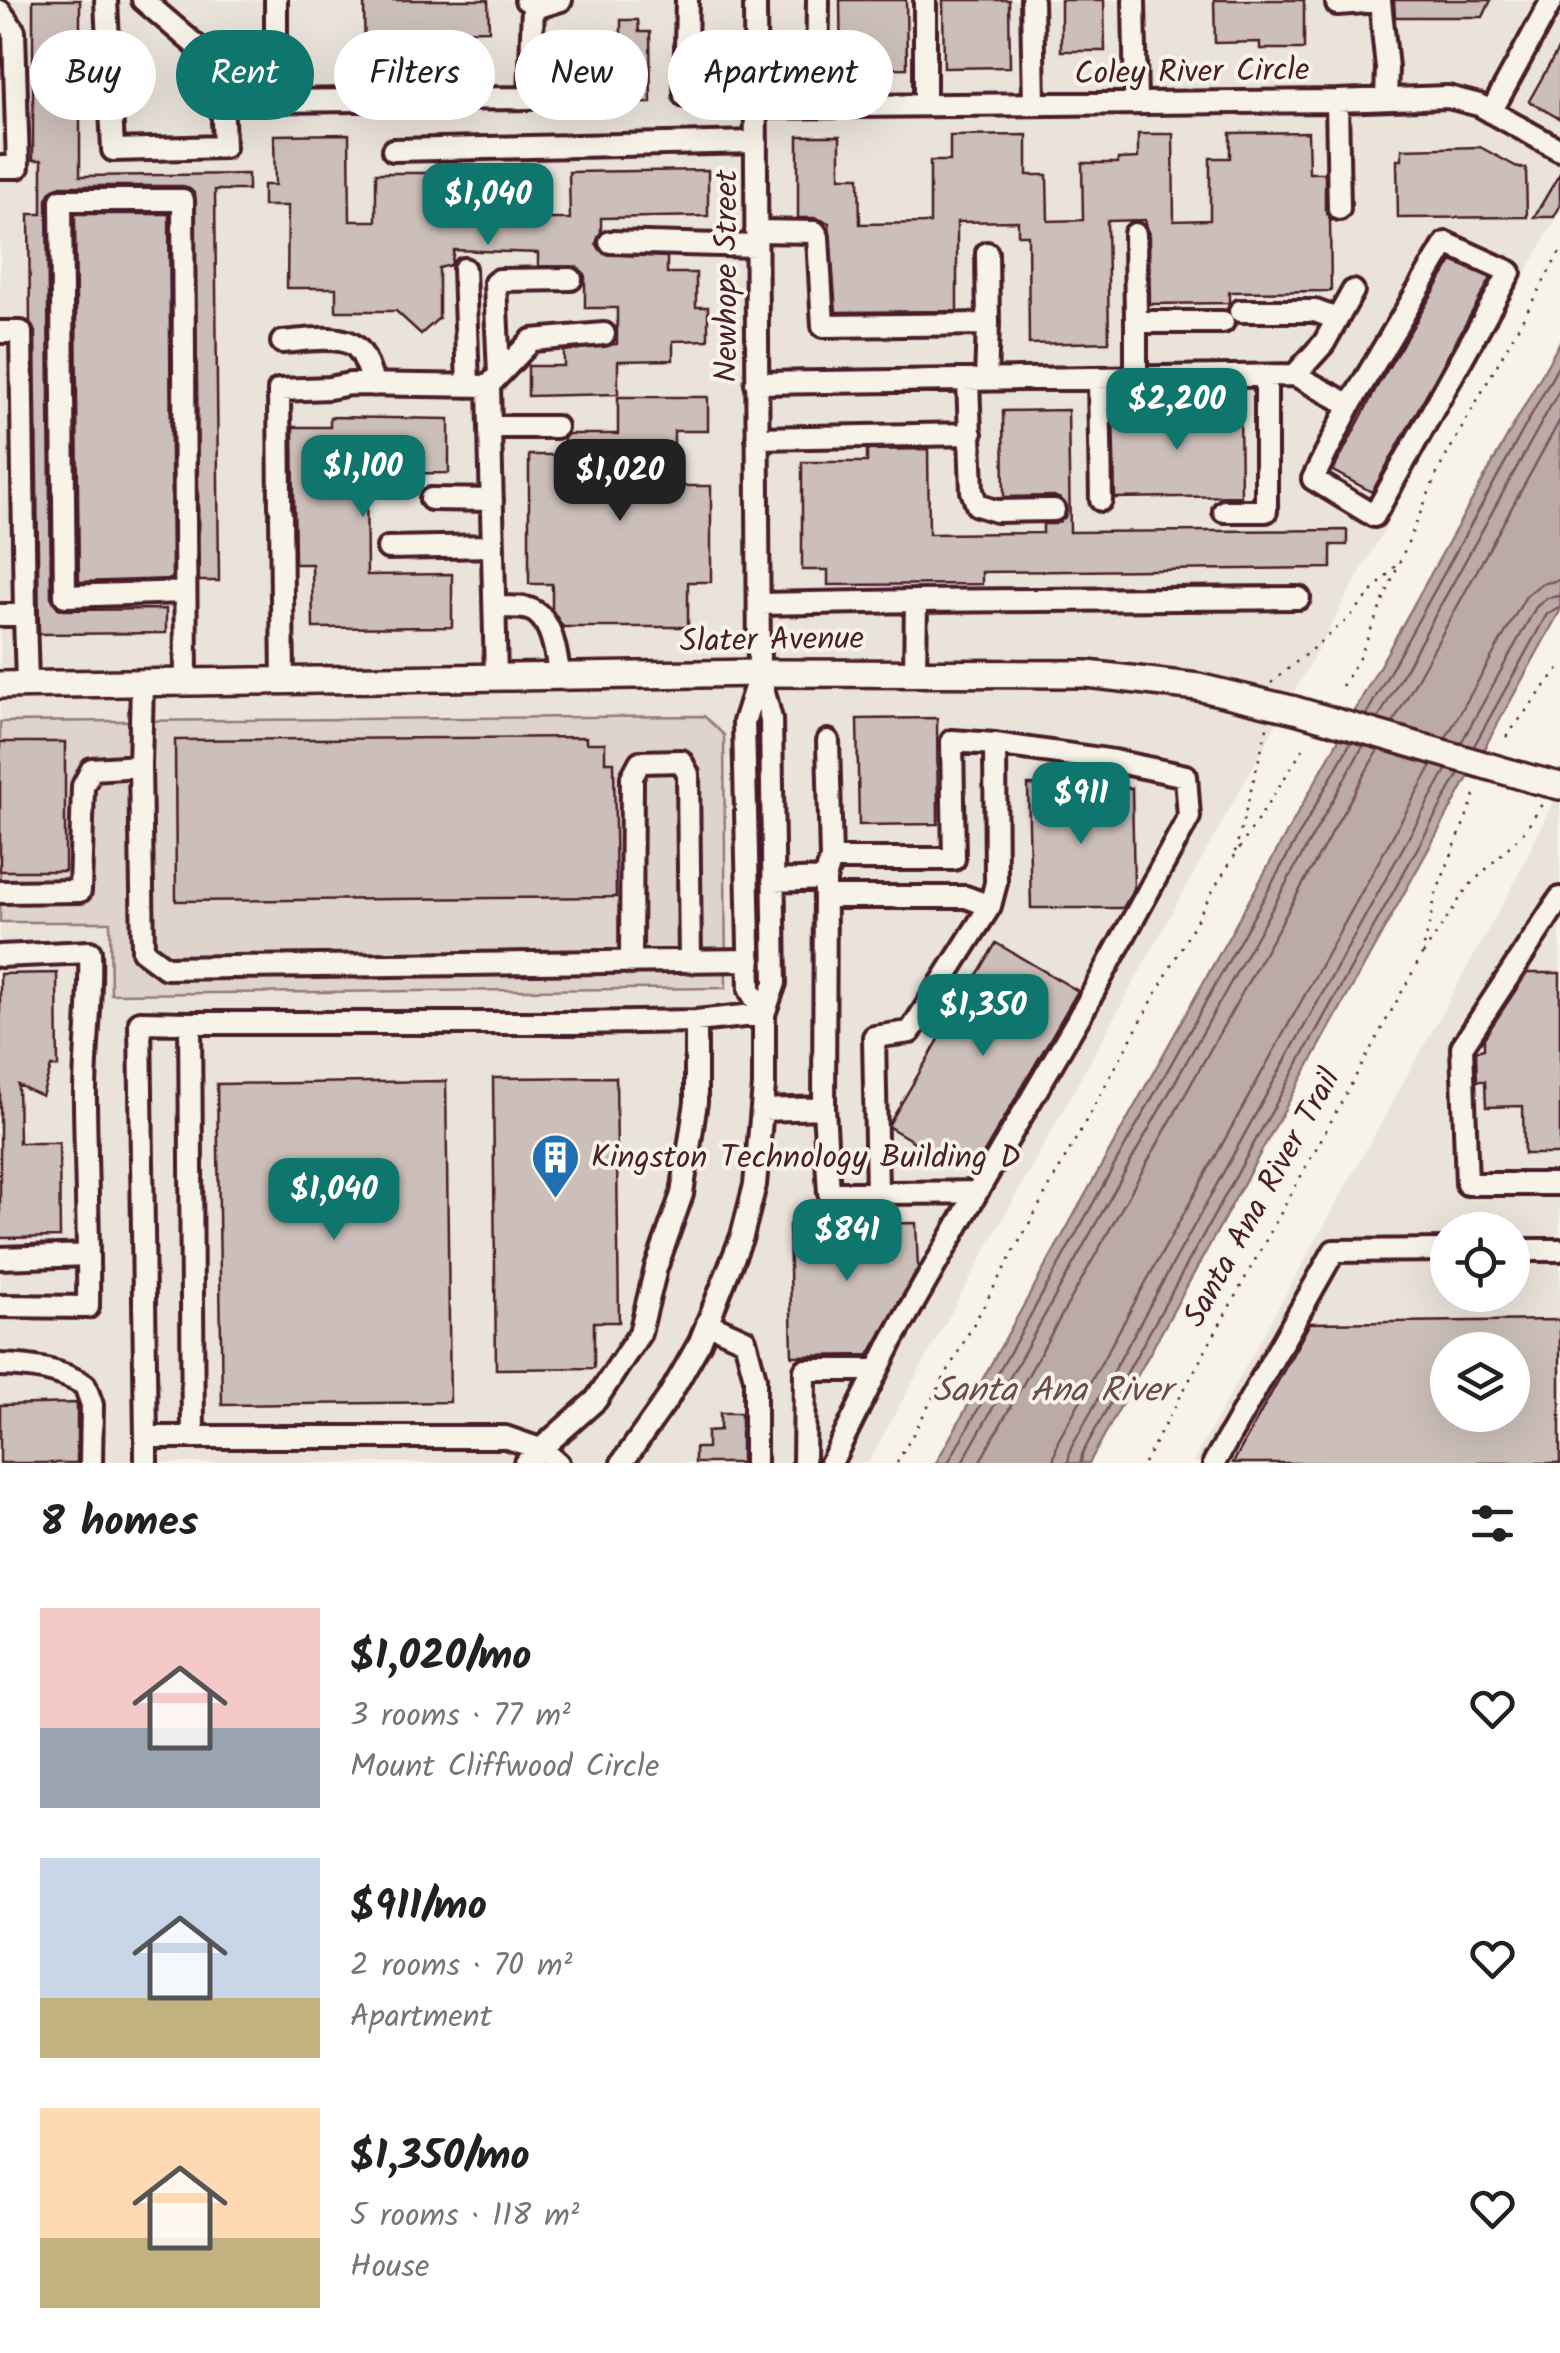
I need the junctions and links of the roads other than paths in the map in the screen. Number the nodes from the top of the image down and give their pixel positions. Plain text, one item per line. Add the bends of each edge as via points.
1 (106, 0) edge
2 (143, 0) edge
3 (276, 0) edge
4 (561, 0) edge
5 (687, 0) edge
6 (755, 0) edge
7 (818, 0) edge
8 (924, 0) edge
9 (1032, 0) edge
10 (1134, 0) edge
11 (1552, 0) edge
12 (529, 2) edge
13 (1338, 4) dead end
14 (0, 11) edge
15 (686, 30) edge
16 (755, 30) edge
17 (818, 30) edge
18 (1386, 99) junction
19 (1338, 102) junction
20 (1136, 103) junction
21 (1034, 104) junction
22 (893, 105) edge
23 (925, 105) junction
24 (1491, 112) junction
25 (756, 120) edge
26 (756, 142) junction
27 (394, 150) dead end
28 (1560, 150) edge
29 (0, 167) edge
30 (1339, 209) dead end
31 (1135, 234) dead end
32 (756, 238) junction
33 (610, 242) dead end
34 (987, 253) dead end
35 (464, 269) dead end
36 (571, 279) dead end
37 (1353, 292) dead end
38 (1337, 319) junction
39 (1136, 322) junction
40 (988, 324) junction
41 (0, 332) edge
42 (604, 334) dead end
43 (282, 342) dead end
44 (1295, 375) junction
45 (1266, 376) junction
46 (1098, 378) junction
47 (1136, 378) junction
48 (977, 380) junction
49 (485, 382) junction
50 (756, 383) junction
51 (374, 385) junction
52 (1350, 405) junction
53 (490, 427) junction
54 (556, 427) dead end
55 (0, 430) edge
56 (22, 430) junction
57 (971, 434) junction
58 (757, 438) junction
59 (431, 498) dead end
60 (492, 500) junction
61 (1100, 500) dead end
62 (1054, 510) dead end
63 (1224, 511) dead end
64 (23, 525) junction
65 (0, 526) edge
66 (493, 546) junction
67 (388, 548) dead end
68 (186, 592) junction
69 (1298, 598) dead end
70 (916, 601) junction
71 (760, 604) junction
72 (494, 607) junction
73 (0, 615) edge
74 (25, 615) junction
75 (760, 673) junction
76 (915, 673) junction
77 (560, 677) junction
78 (496, 678) junction
79 (283, 681) junction
80 (186, 682) junction
81 (142, 683) junction
82 (27, 684) junction
83 (0, 685) edge
84 (828, 741) dead end
85 (995, 744) junction
86 (140, 766) junction
87 (1549, 783) edge
88 (827, 878) junction
89 (773, 880) junction
90 (0, 892) edge
91 (1560, 898) edge
92 (990, 906) junction
93 (0, 956) edge
94 (750, 960) junction
95 (690, 962) junction
96 (631, 963) junction
97 (764, 1014) junction
98 (696, 1021) junction
99 (190, 1023) junction
100 (824, 1108) junction
101 (762, 1110) junction
102 (1560, 1184) edge
103 (877, 1192) junction
104 (977, 1192) junction
105 (1430, 1250) edge
106 (1530, 1250) edge
107 (1560, 1250) edge
108 (88, 1255) junction
109 (0, 1258) edge
110 (0, 1306) edge
111 (708, 1323) junction
112 (0, 1364) edge
113 (876, 1370) junction
114 (146, 1437) junction
115 (193, 1437) junction
116 (550, 1457) edge
117 (633, 1458) edge
118 (91, 1463) edge
119 (146, 1463) edge
120 (525, 1463) edge
121 (755, 1463) edge
122 (804, 1463) edge
123 (831, 1463) edge
124 (1214, 1463) edge

1 - 2 street via 113,150 224,148 220,67
3 - 12 street via 276,101 530,98
4 - 12 street
5 - 15 street
6 - 16 street, Newhope Street
7 - 17 street
8 - 23 street
9 - 21 street
10 - 20 street
11 - 24 street
13 - 18 street via 1380,1
14 - 29 street via 14,31 18,167
18 - 19 street, Coley River Circle
18 - 24 street, Coley River Circle via 1448,97
19 - 20 street, Coley River Circle
19 - 30 street
20 - 21 street, Coley River Circle
21 - 23 street, Coley River Circle
22 - 23 street, Coley River Circle
24 - 28 street
25 - 26 street, Newhope Street
26 - 27 street
26 - 32 street, Newhope Street
31 - 39 street
32 - 33 street
32 - 40 street via 815,232 822,326
32 - 50 street, Newhope Street
34 - 40 street
35 - 49 street
36 - 49 street via 496,282
37 - 38 street
38 - 39 street via 1315,311
38 - 44 street
39 - 47 street
40 - 48 street
41 - 56 street via 20,332
42 - 49 street via 532,340
43 - 51 street via 353,344
44 - 45 street
44 - 52 street
45 - 47 street
45 - 63 street via 1266,512
46 - 47 street
46 - 48 street
46 - 61 street
48 - 50 street
48 - 57 street
49 - 51 street
49 - 53 street
50 - 58 street, Newhope Street
51 - 79 street via 279,390
52 - 52 street via 1446,243 1510,272 1374,516 1312,479
53 - 54 street
53 - 60 street
55 - 56 street
56 - 64 street
57 - 58 street
57 - 62 street via 977,504 996,512
58 - 71 street, Newhope Street
59 - 60 street
60 - 66 street
64 - 65 street
64 - 74 street
66 - 67 street
66 - 72 street
68 - 68 street via 182,200 61,200 65,596
68 - 80 street
69 - 70 street
70 - 71 street
70 - 76 street
71 - 75 street, Newhope Street
72 - 77 street via 537,614 552,640
72 - 78 street
73 - 74 street
74 - 82 street
75 - 76 main road, Slater Avenue
75 - 77 main road, Slater Avenue
75 - 89 street, Newhope Street via 772,718
75 - 94 street, Newhope Street via 744,722
76 - 87 main road, Slater Avenue, bridge via 1087,674 1198,687
77 - 78 main road, Slater Avenue
78 - 79 main road, Slater Avenue
79 - 80 main road, Slater Avenue
80 - 81 main road, Slater Avenue
81 - 82 main road, Slater Avenue
81 - 86 street
82 - 83 main road, Slater Avenue
84 - 88 street
85 - 88 street via 952,741 954,859
85 - 92 street via 996,883
85 - 104 street via 1186,776 1189,817
86 - 90 street via 92,769 83,786 80,891
86 - 96 street via 142,951 166,968
88 - 89 street
88 - 92 street
88 - 100 street
89 - 97 street, Newhope Street via 775,983
91 - 102 street via 1462,1047 1467,1184
92 - 103 street via 910,1032 874,1037
93 - 108 street via 90,952
94 - 95 street
94 - 97 street, Newhope Street via 750,990
95 - 96 street
95 - 96 street via 688,774 681,761 640,762 632,777
97 - 98 street
97 - 101 street, Newhope Street
98 - 99 street
98 - 116 street via 696,1102 682,1194 640,1332
99 - 114 street via 140,1022
99 - 115 street
100 - 101 street
100 - 103 street via 829,1192
101 - 111 street, Newhope Street via 755,1185
103 - 104 street
104 - 113 street
105 - 124 street via 1334,1251
106 - 107 street
108 - 109 street
108 - 110 street via 88,1307
111 - 117 street, Newhope Street
111 - 121 street via 745,1340 755,1378
112 - 118 street via 66,1374 85,1385 92,1405
113 - 122 street via 805,1370
113 - 123 street
114 - 115 street
114 - 119 street
115 - 116 street via 505,1437
116 - 120 street

